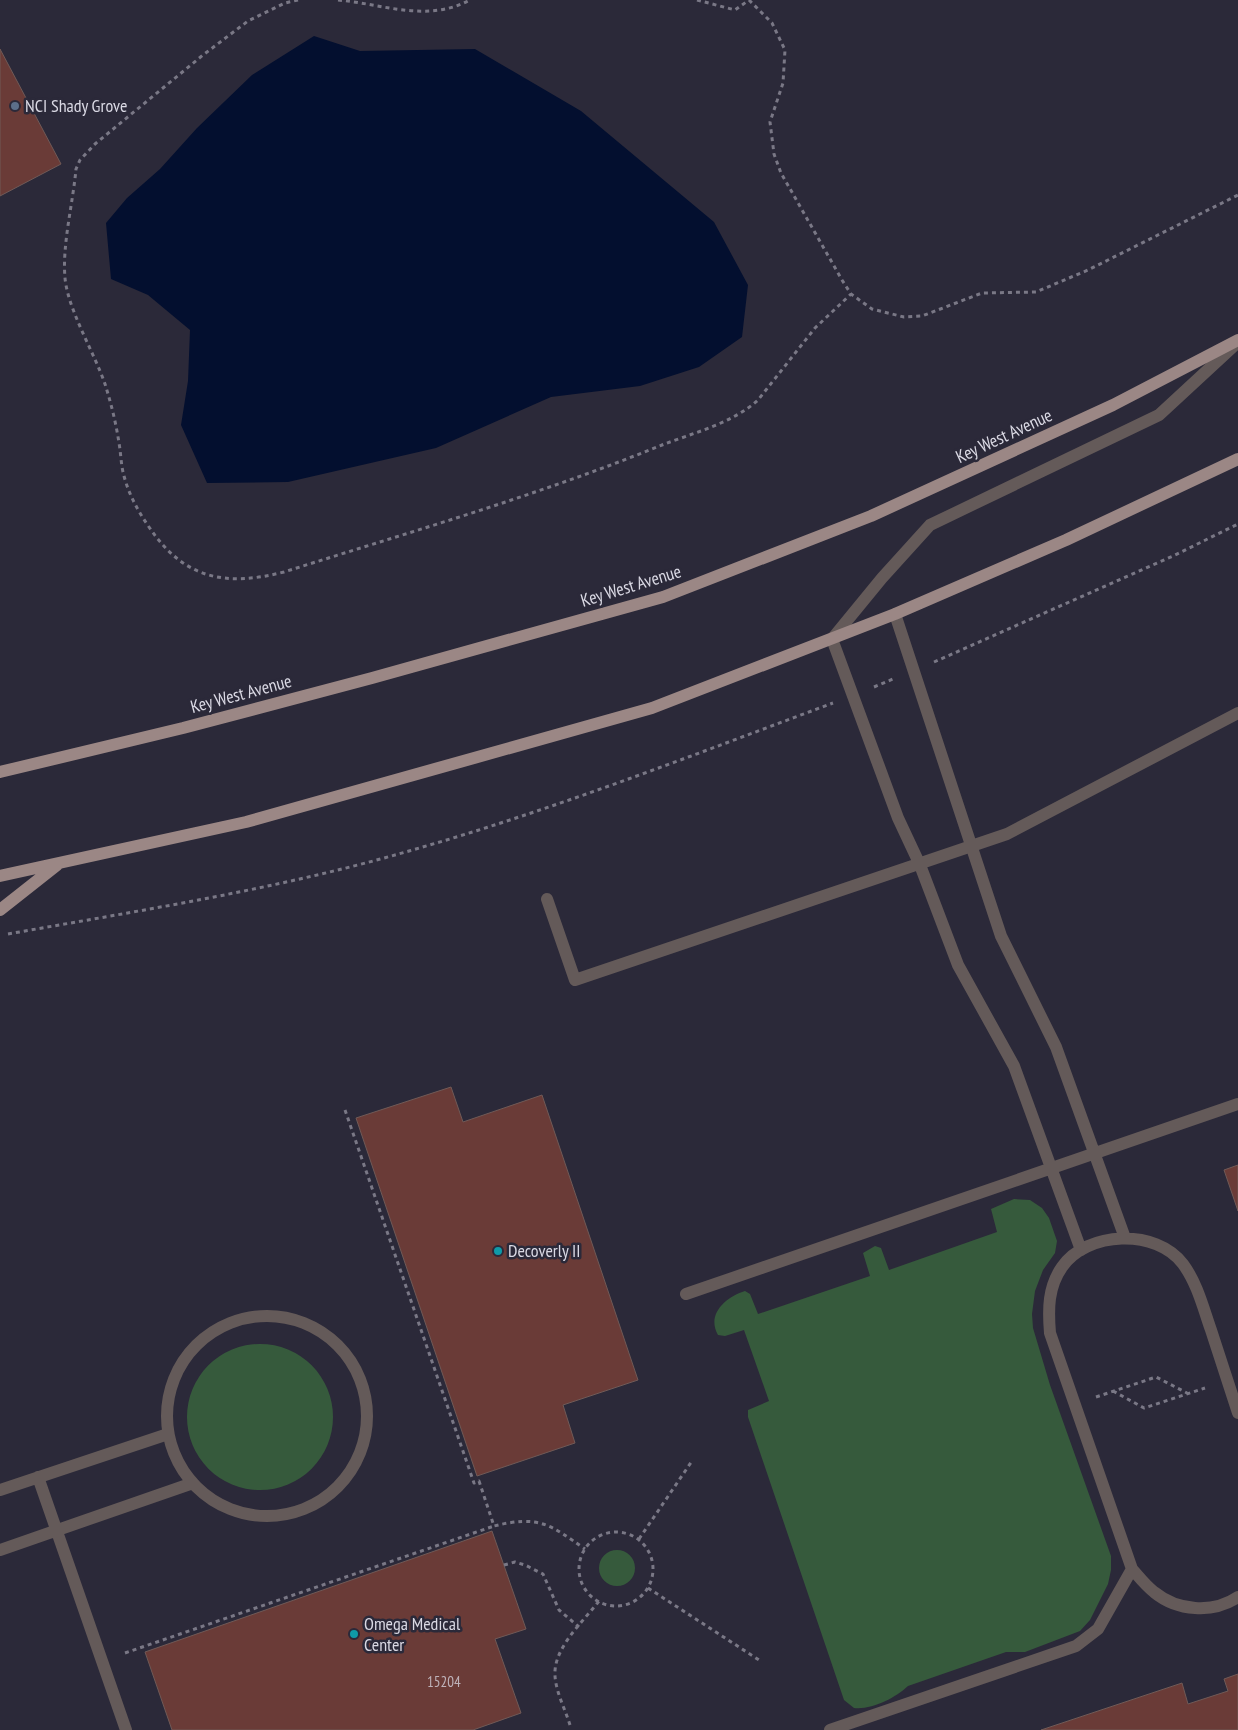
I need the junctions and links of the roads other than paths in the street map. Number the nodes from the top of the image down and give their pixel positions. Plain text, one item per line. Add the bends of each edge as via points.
1 (1238, 341) edge
2 (1238, 460) edge
3 (895, 614) junction
4 (832, 639) junction
5 (1238, 713) edge
6 (0, 772) edge
7 (972, 847) junction
8 (61, 863) junction
9 (920, 865) junction
10 (0, 876) edge
11 (547, 898) dead end
12 (0, 910) edge
13 (1238, 1104) edge
14 (1096, 1152) junction
15 (1052, 1167) junction
16 (1125, 1238) junction
17 (1081, 1250) junction
18 (686, 1294) dead end
19 (1238, 1413) edge
20 (168, 1434) junction
21 (38, 1477) junction
22 (193, 1483) junction
23 (0, 1490) edge
24 (56, 1532) junction
25 (0, 1550) edge
26 (1132, 1569) junction
27 (1238, 1597) edge
28 (126, 1730) edge
29 (830, 1730) edge

1 - 4 lane via 1159,415 930,525
1 - 6 main road, Key West Avenue via 1113,405 871,516 664,596 353,683
2 - 3 main road via 1066,540
3 - 4 main road
3 - 7 lane
4 - 8 main road via 652,708 246,822
4 - 9 lane via 898,818
5 - 7 lane via 1007,834
7 - 9 lane
7 - 14 lane via 1001,936 1056,1047
8 - 10 main road
8 - 12 main road
9 - 11 lane via 575,980
9 - 15 lane via 958,965 1014,1066
13 - 14 lane
14 - 15 lane
14 - 16 lane
15 - 17 lane
15 - 18 lane
16 - 17 lane
16 - 19 lane via 1148,1241 1166,1249 1182,1263 1197,1289
17 - 26 lane via 1062,1266 1052,1286 1048,1305 1050,1333
20 - 21 lane
20 - 22 lane via 179,1467
20 - 22 lane via 167,1401 176,1372 194,1346 224,1325 259,1316 293,1319 314,1327 340,1346 358,1372 367,1406 364,1444 349,1475 324,1498 296,1512 261,1516 229,1509 201,1492
21 - 23 lane
21 - 24 lane
22 - 24 lane
24 - 25 lane
24 - 28 lane
26 - 27 lane via 1153,1592 1169,1603 1190,1608 1212,1608
26 - 29 lane via 1098,1629 1076,1646

